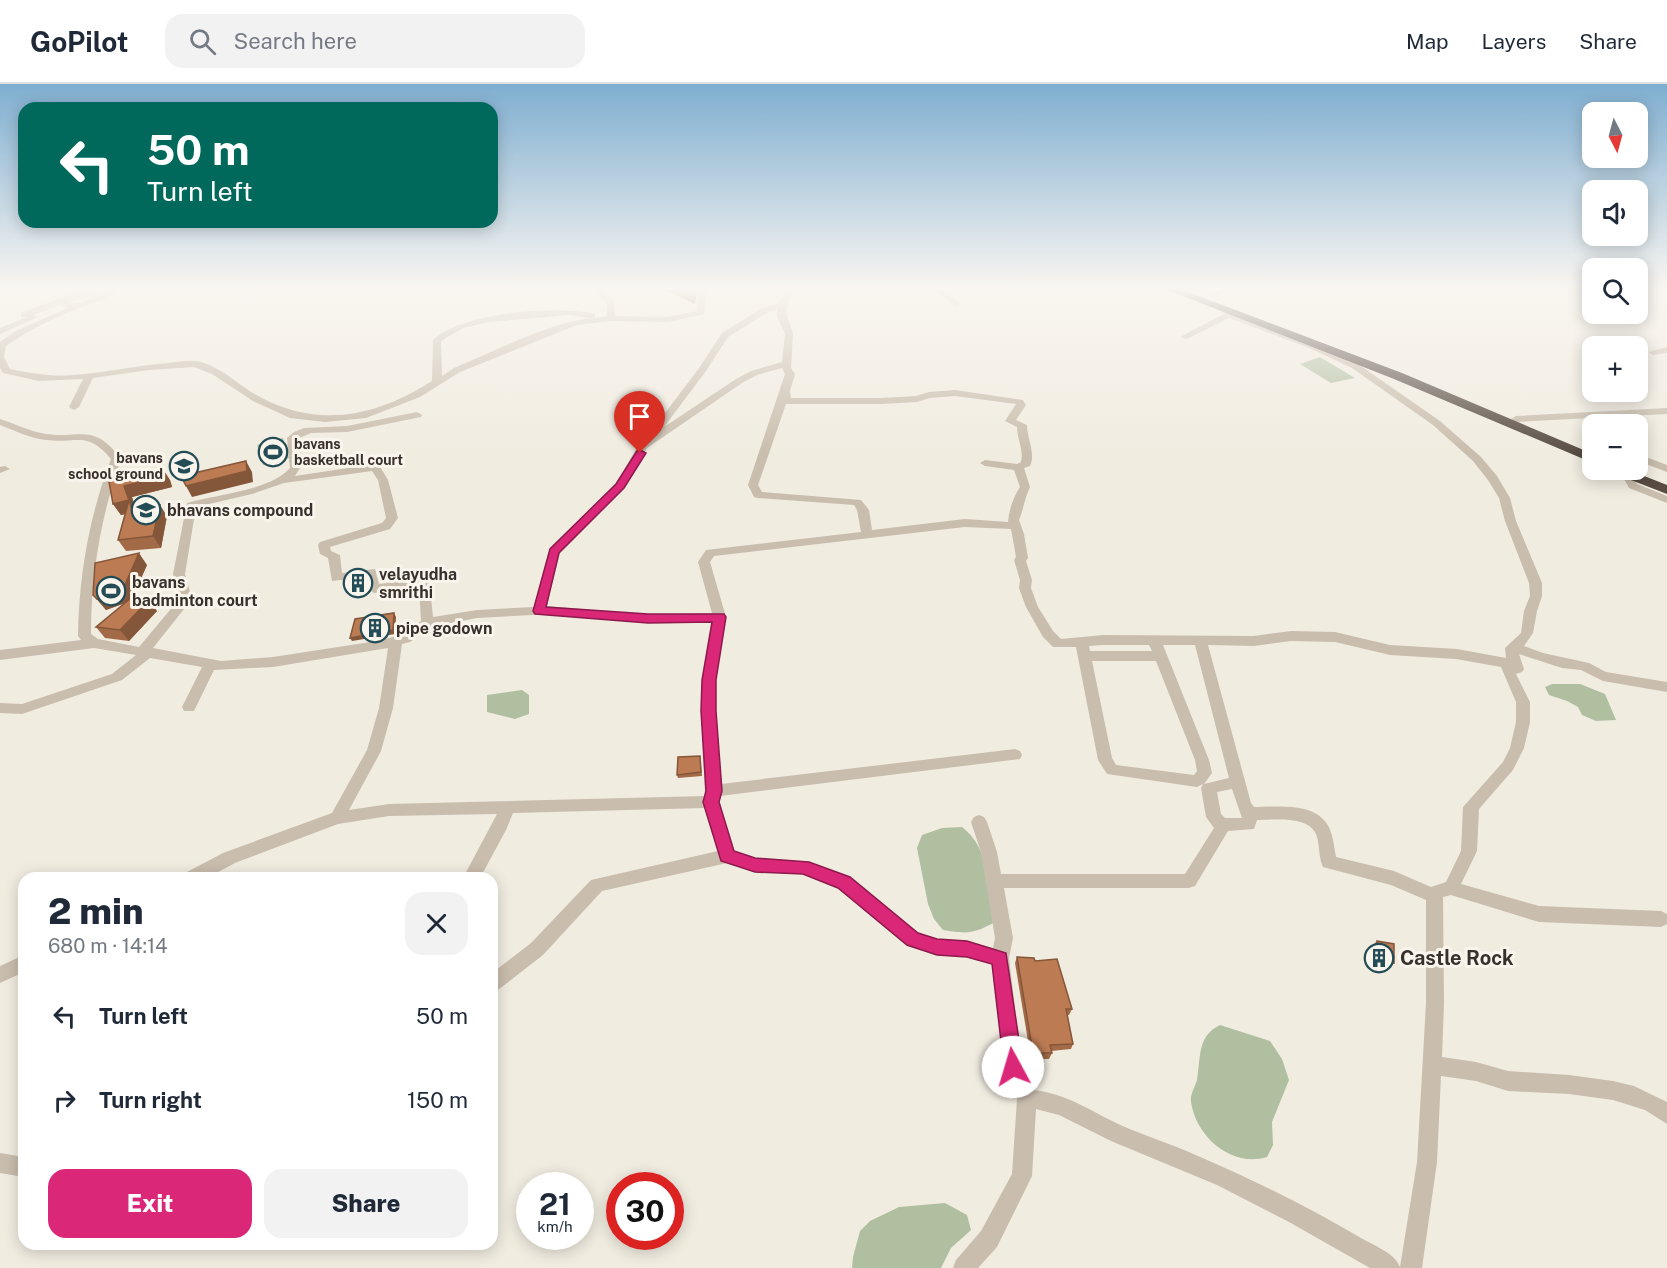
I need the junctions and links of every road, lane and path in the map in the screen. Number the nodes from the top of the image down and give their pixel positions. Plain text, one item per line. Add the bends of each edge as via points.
1 (437, 344) edge
2 (521, 344) edge
3 (719, 344) edge
4 (790, 344) edge
5 (1303, 344) edge
6 (1313, 344) edge
7 (1335, 344) edge
8 (1667, 350) edge
9 (1653, 352) dead end
10 (0, 357) edge
11 (787, 363) junction
12 (89, 376) junction
13 (437, 382) junction
14 (784, 395) junction
15 (74, 407) dead end
16 (1667, 411) edge
17 (417, 415) dead end
18 (1516, 419) junction
19 (0, 422) edge
20 (649, 440) junction
21 (1582, 446) edge
22 (1582, 454) edge
23 (1648, 461) edge
24 (985, 463) dead end
25 (1018, 467) junction
26 (1667, 469) edge
27 (1648, 476) edge
28 (1630, 480) edge
29 (1646, 480) edge
30 (281, 481) junction
31 (1667, 482) edge
32 (1667, 490) edge
33 (1667, 500) edge
34 (1016, 526) junction
35 (867, 534) junction
36 (539, 611) junction
37 (720, 617) junction
38 (427, 623) junction
39 (1154, 640) junction
40 (1200, 640) junction
41 (396, 641) junction
42 (94, 643) junction
43 (1512, 648) junction
44 (1083, 650) junction
45 (146, 652) junction
46 (0, 655) edge
47 (1160, 656) junction
48 (210, 664) junction
49 (1517, 669) junction
50 (1667, 687) edge
51 (189, 707) dead end
52 (0, 708) edge
53 (1015, 755) dead end
54 (1238, 782) junction
55 (712, 797) junction
56 (507, 807) junction
57 (1250, 813) junction
58 (337, 818) junction
59 (979, 822) dead end
60 (1224, 825) junction
61 (727, 856) junction
62 (203, 872) edge
63 (474, 872) edge
64 (993, 880) junction
65 (1443, 892) junction
66 (1661, 919) dead end
67 (1000, 958) junction
68 (18, 966) edge
69 (0, 975) edge
70 (498, 979) edge
71 (1432, 1065) junction
72 (1027, 1099) junction
73 (1667, 1114) edge
74 (0, 1163) edge
75 (18, 1166) edge
76 (964, 1268) edge
77 (1390, 1268) edge
78 (1412, 1268) edge

1 - 13 street
2 - 13 street via 456,370
3 - 20 street
4 - 11 street
5 - 43 street via 1356,367 1421,411 1465,448 1506,498 1537,594 1530,612 1530,629
6 - 22 highway
7 - 18 highway
8 - 9 street
10 - 12 street via 6,371 21,376
11 - 14 street via 790,374
11 - 20 street via 754,373
12 - 13 street via 195,364 294,416 325,419 366,415 417,395
12 - 15 street
14 - 25 street via 787,401 800,403 917,399 955,393 1020,402 1010,421 1022,425 1028,459
14 - 35 street via 753,485 758,495 857,502
16 - 18 street
17 - 30 street via 345,430 323,429 296,435 292,442 296,453 294,471
18 - 21 highway
19 - 42 street via 47,437 97,438 116,459 102,497 85,588 84,636
20 - 36 street via 620,486 554,551
23 - 26 street
24 - 25 street
25 - 34 street via 1025,487 1013,517
27 - 31 highway
28 - 33 street via 1633,486
29 - 32 highway
30 - 38 street via 375,467 383,480 392,518 387,526 324,545 326,554 334,555 336,578 371,572 374,588 425,581
30 - 45 street via 188,507 179,574 186,599
34 - 35 street via 965,523
34 - 44 street via 1021,538 1025,588 1036,616 1058,644
35 - 37 street via 710,554 704,562
36 - 37 street via 648,619
36 - 38 street via 477,614
37 - 55 street via 709,680
38 - 41 street
39 - 40 street
39 - 44 street via 1103,640
39 - 47 street
40 - 49 street via 1335,637 1390,651 1498,660
40 - 54 street
41 - 48 street via 273,662
41 - 58 street via 386,708 374,751
42 - 45 street
42 - 46 street
43 - 49 street
43 - 50 street via 1584,666 1603,676
44 - 47 street
44 - 47 street via 1105,760 1112,770 1197,781 1205,774 1202,760
45 - 48 street
45 - 52 street via 117,677 22,709
48 - 51 street
49 - 65 street via 1507,668 1523,702 1517,748 1508,766 1471,807 1468,851
53 - 55 street
54 - 57 street via 1244,806
54 - 60 street via 1209,788 1214,817
55 - 56 street
55 - 61 street
56 - 58 street via 389,810
56 - 63 street
57 - 60 street via 1249,824
57 - 65 street via 1313,819 1322,828 1329,862
58 - 62 street
59 - 64 street
60 - 64 street via 1189,881
61 - 67 street via 755,865 804,867 844,883 913,940
61 - 70 street via 597,885 537,949
64 - 67 street via 1004,938
65 - 66 street via 1539,914
65 - 71 street via 1436,945
67 - 72 street via 1013,1067
68 - 69 street
71 - 73 street via 1506,1080 1603,1087 1657,1105
71 - 78 street via 1427,1162
72 - 76 street via 1022,1176 989,1239
72 - 77 street via 1045,1100 1074,1110 1106,1128 1201,1167 1316,1223
74 - 75 street

